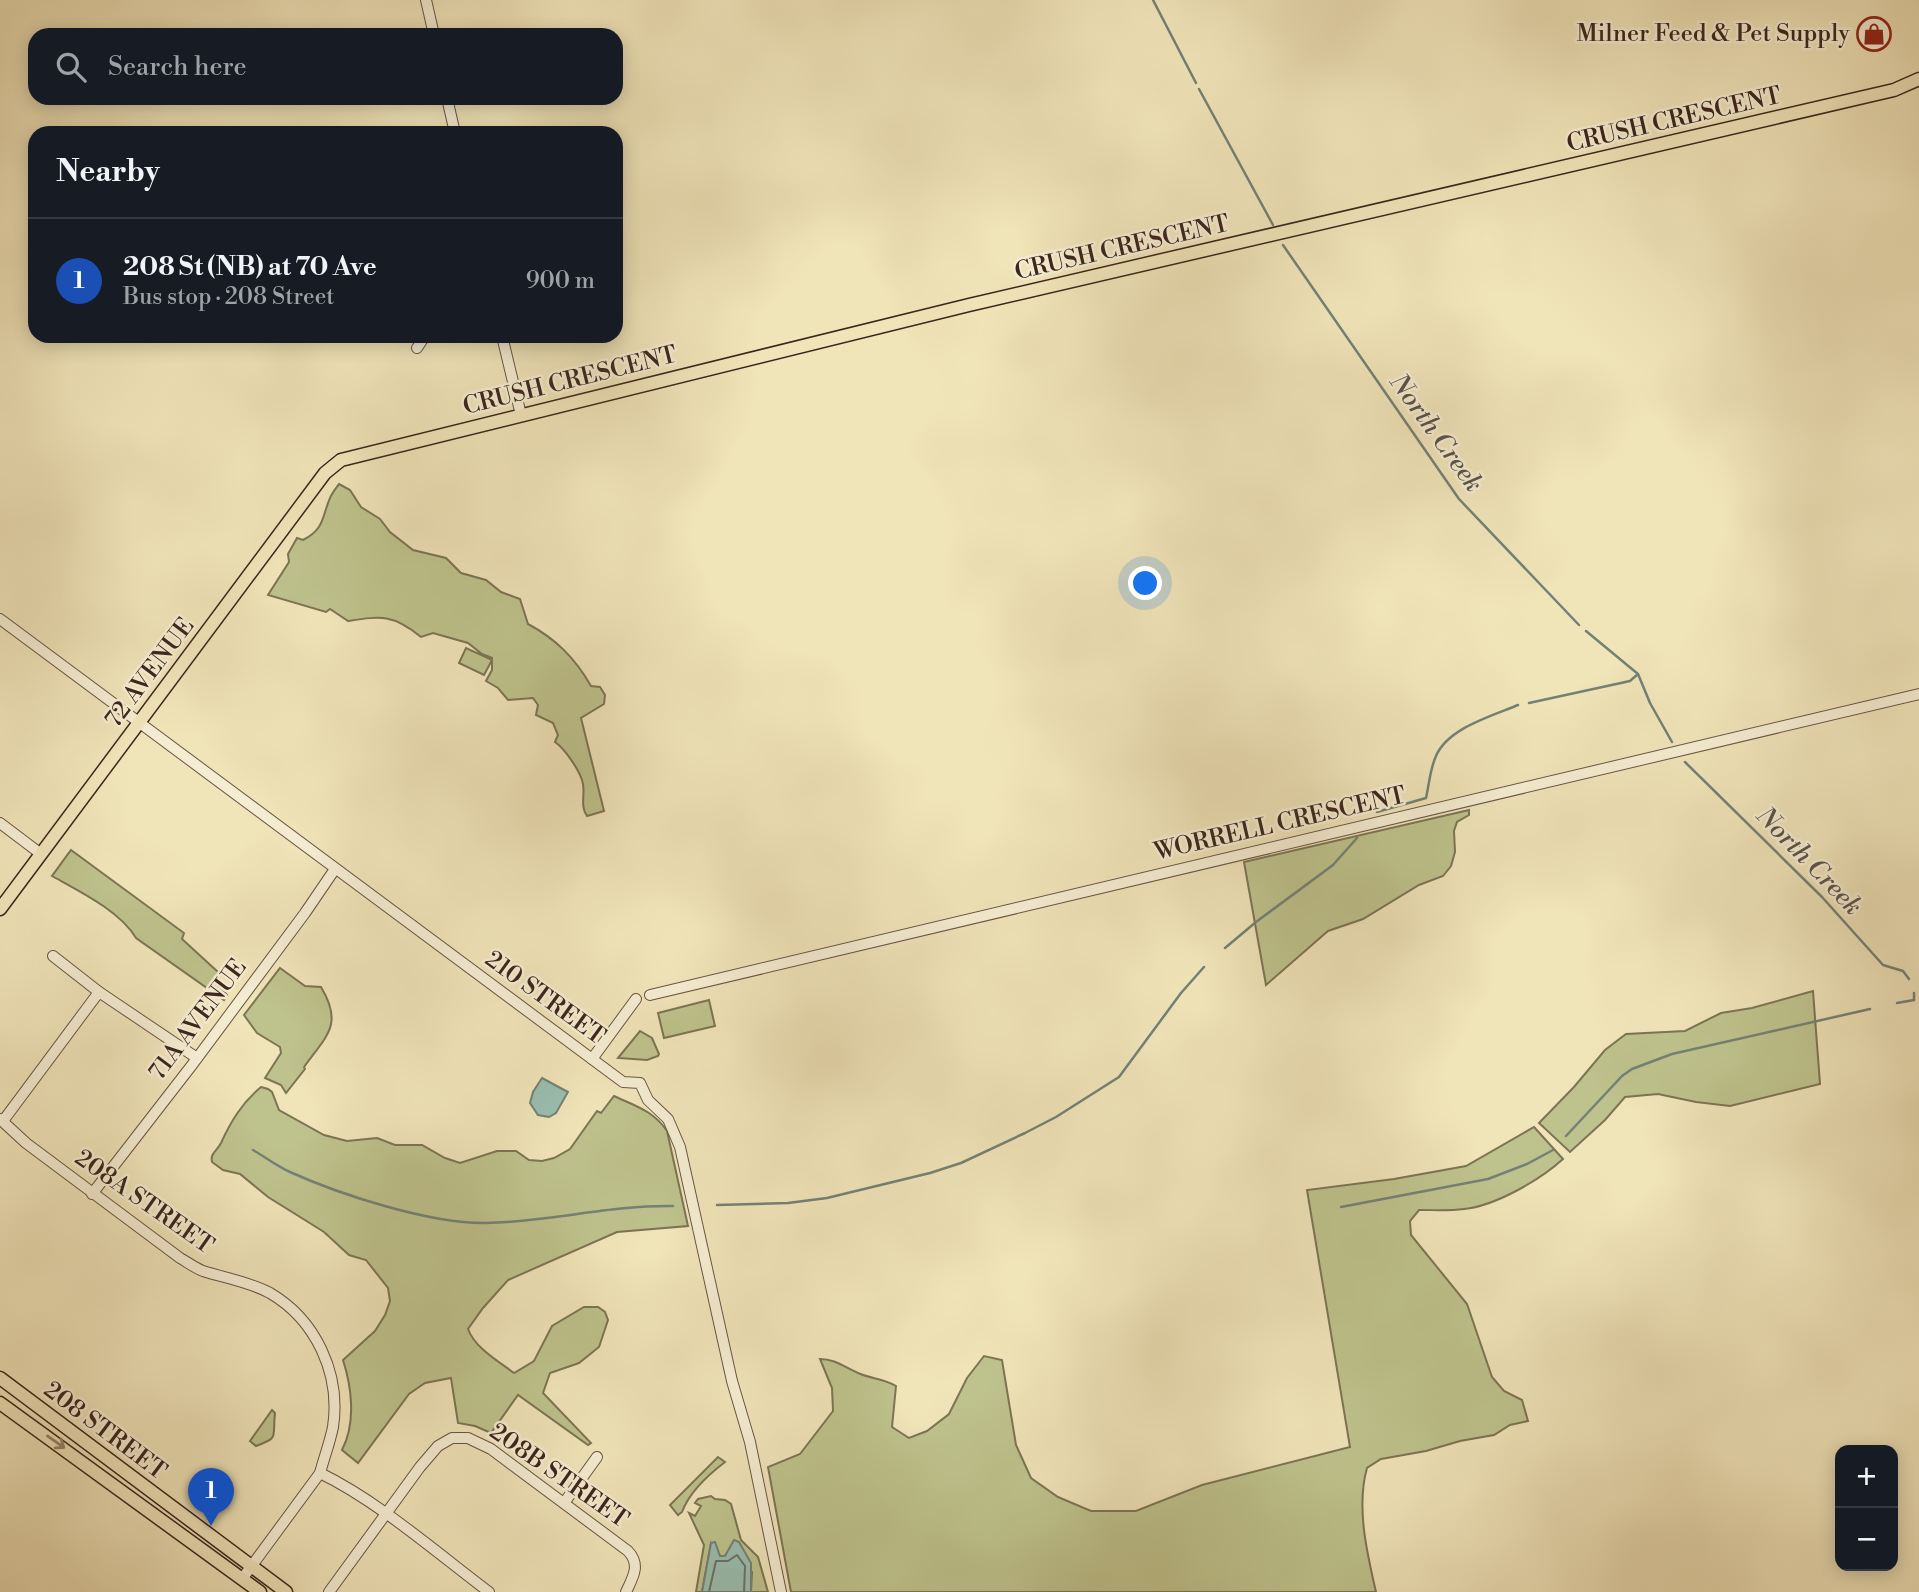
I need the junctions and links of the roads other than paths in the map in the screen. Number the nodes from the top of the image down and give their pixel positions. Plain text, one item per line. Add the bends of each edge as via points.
1 (426, 0) edge
2 (432, 28) edge
3 (1919, 79) edge
4 (449, 105) edge
5 (453, 126) edge
6 (420, 343) edge
7 (504, 343) edge
8 (416, 348) dead end
9 (521, 415) junction
10 (335, 464) joint
11 (2, 624) edge
12 (1919, 694) edge
13 (139, 722) junction
14 (0, 823) edge
15 (41, 854) junction
16 (335, 869) junction
17 (0, 909) edge
18 (53, 957) dead end
19 (99, 992) junction
20 (650, 995) dead end
21 (636, 999) dead end
22 (197, 1058) junction
23 (592, 1059) junction
24 (1, 1120) edge
25 (92, 1194) junction
26 (0, 1378) edge
27 (0, 1402) edge
28 (597, 1457) dead end
29 (320, 1473) junction
30 (564, 1503) junction
31 (386, 1515) junction
32 (251, 1566) junction
33 (242, 1578) junction
34 (260, 1592) edge
35 (286, 1592) edge
36 (329, 1592) edge
37 (489, 1592) edge
38 (626, 1592) edge
39 (781, 1592) edge

1 - 2 street
3 - 9 main road, CRUSH CRESCENT via 1886,92 983,302
4 - 5 street
6 - 8 street
7 - 9 street
9 - 10 main road, CRUSH CRESCENT
10 - 13 main road, 72 AVENUE
11 - 13 street, 210 STREET
12 - 20 street, WORRELL CRESCENT
13 - 15 main road, 72 AVENUE
13 - 16 street, 210 STREET
14 - 15 street
15 - 17 main road, 72 AVENUE
16 - 22 street, 71A AVENUE
16 - 23 street, 210 STREET
18 - 19 street
19 - 22 street
19 - 24 street
21 - 23 street
22 - 25 street, 71A AVENUE
23 - 39 street, 210 STREET via 623,1082 640,1083 648,1100 676,1132
24 - 25 street, 208A STREET
25 - 29 street, 208A STREET via 190,1264 268,1292 293,1310 313,1333 328,1363 334,1395 333,1427
26 - 32 main road, 208 STREET
27 -> 33 main road, 208 STREET
28 - 30 street
29 - 31 street
29 - 32 street
30 - 31 street, 208B STREET via 491,1449 468,1438 452,1438 429,1457
30 - 38 street, 208B STREET via 628,1551 636,1570
31 - 36 street
31 - 37 street
32 - 33 street
32 - 35 main road, 208 STREET
33 - 34 main road, 208 STREET

